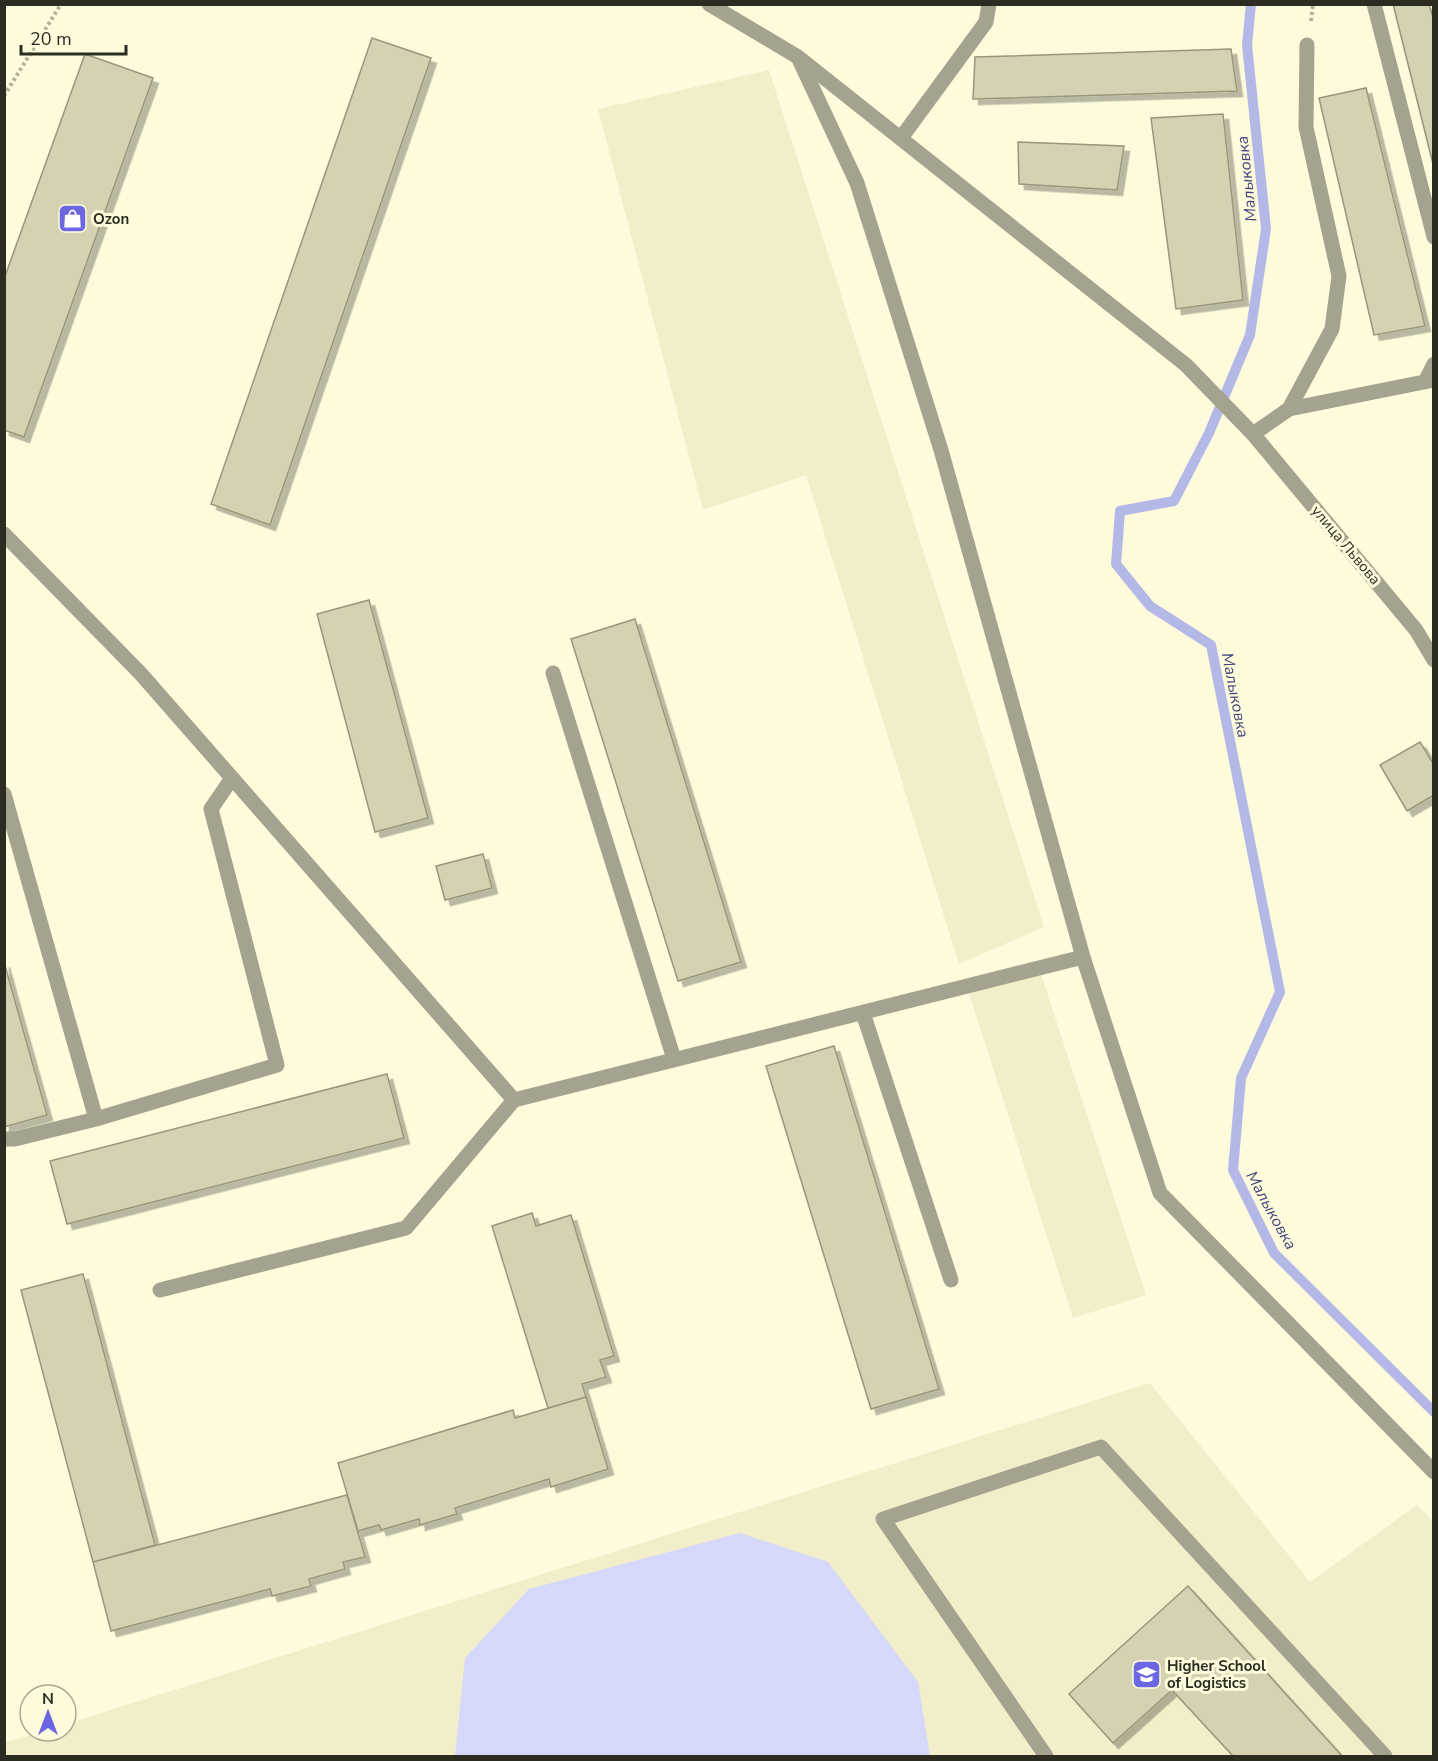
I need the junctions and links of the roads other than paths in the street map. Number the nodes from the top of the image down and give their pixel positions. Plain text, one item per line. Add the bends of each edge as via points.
1 (709, 4) edge
2 (989, 4) edge
3 (1374, 4) edge
4 (1307, 45) dead end
5 (798, 57) junction
6 (901, 138) junction
7 (1434, 237) edge
8 (1434, 364) edge
9 (1429, 381) edge
10 (1289, 409) junction
11 (1253, 434) junction
12 (4, 534) edge
13 (1434, 660) edge
14 (553, 673) dead end
15 (232, 778) junction
16 (4, 794) edge
17 (1083, 957) junction
18 (863, 1012) junction
19 (674, 1059) junction
20 (514, 1100) junction
21 (96, 1119) junction
22 (4, 1139) edge
23 (951, 1280) dead end
24 (160, 1290) dead end
25 (1434, 1472) edge
26 (1046, 1756) edge
27 (1384, 1756) edge

1 - 5 street, улица Львова
2 - 6 street via 986,22
3 - 7 street
4 - 10 street via 1306,127 1339,276 1332,329
5 - 6 street, улица Львова
5 - 17 street via 861,194 941,450
6 - 11 street, улица Львова via 1186,365
8 - 9 street
9 - 10 street
10 - 11 street
11 - 13 street, улица Львова via 1416,630
12 - 15 street via 141,674
14 - 19 street
15 - 20 street
15 - 21 street via 211,809 278,1065
16 - 21 street
17 - 18 street
17 - 25 street via 1160,1193
18 - 19 street
18 - 23 street
19 - 20 street
20 - 24 street via 406,1228
21 - 22 street
26 - 27 street via 883,1519 1101,1447

